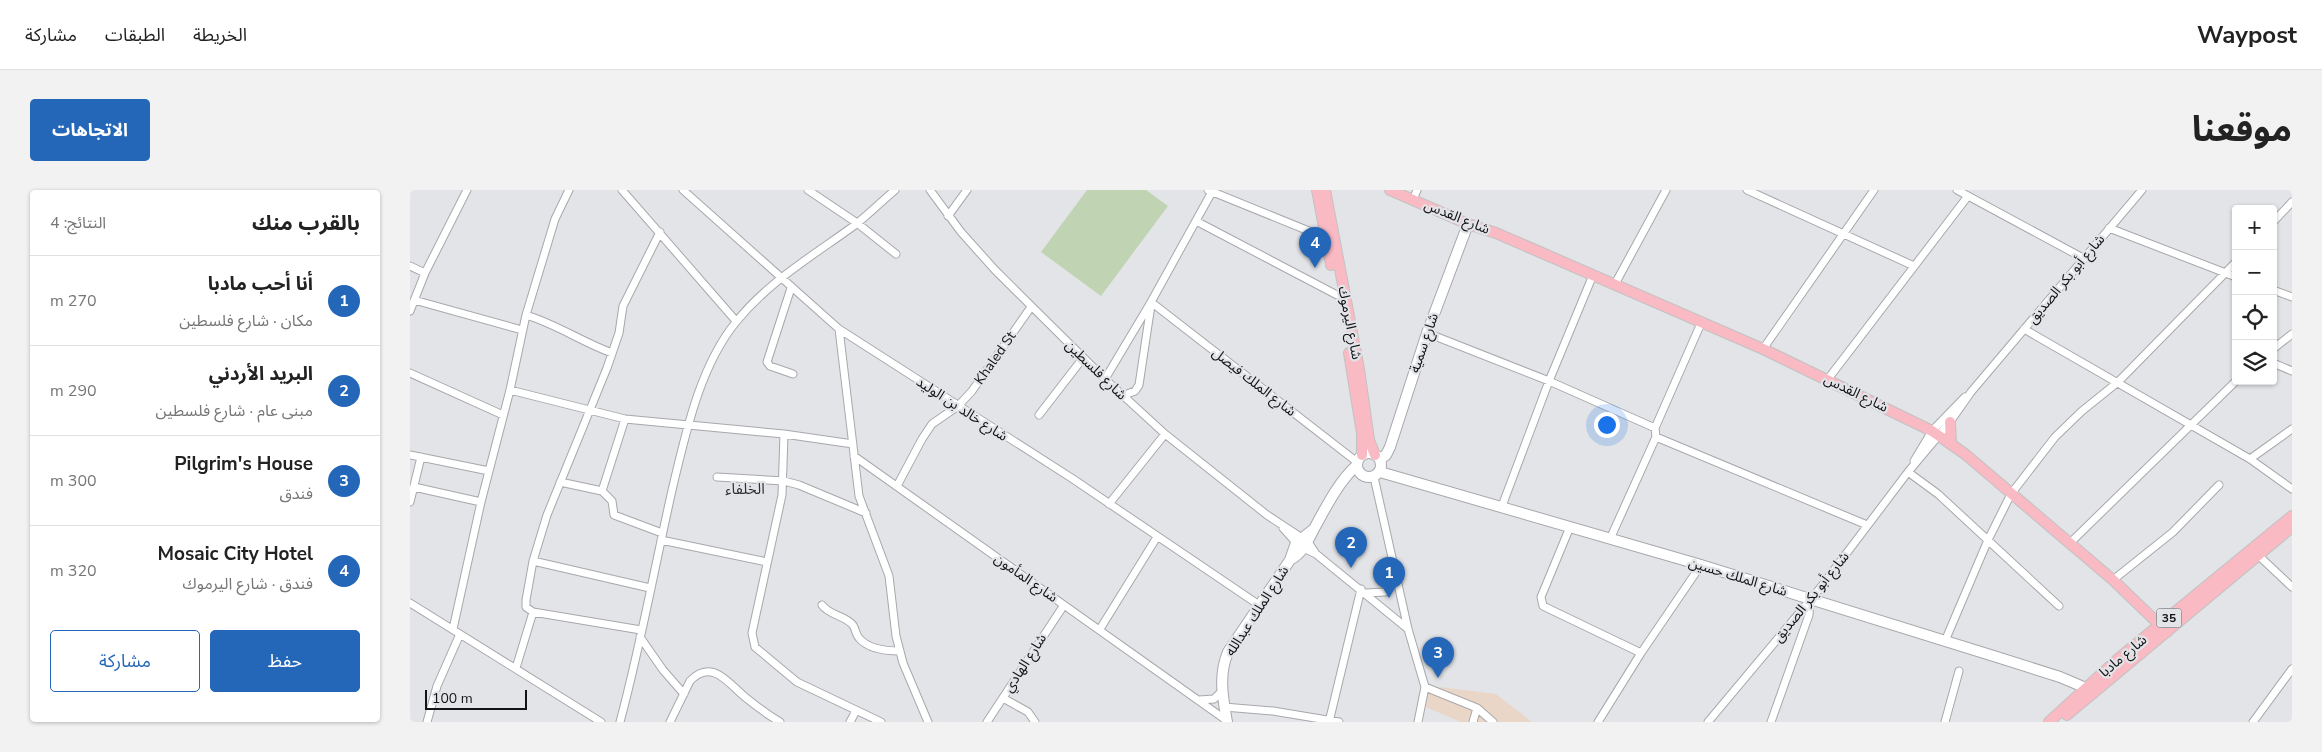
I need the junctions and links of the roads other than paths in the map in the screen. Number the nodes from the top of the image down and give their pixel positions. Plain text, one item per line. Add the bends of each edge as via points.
1 (467, 190) edge
2 (569, 190) edge
3 (622, 190) edge
4 (683, 190) edge
5 (808, 190) edge
6 (895, 190) edge
7 (930, 190) edge
8 (967, 190) edge
9 (1323, 190) edge
10 (1390, 190) edge
11 (1666, 190) edge
12 (1747, 190) edge
13 (1874, 190) edge
14 (1957, 190) edge
15 (2142, 190) edge
16 (1211, 191) edge
17 (1402, 191) edge
18 (1416, 192) edge
19 (1968, 196) junction
20 (2292, 202) edge
21 (948, 216) junction
22 (2277, 218) edge
23 (1196, 221) junction
24 (1469, 221) junction
25 (857, 223) junction
26 (2110, 228) junction
27 (660, 232) junction
28 (1844, 233) junction
29 (1326, 238) junction
30 (896, 254) dead end
31 (2083, 258) junction
32 (410, 266) edge
33 (1914, 266) junction
34 (2232, 266) edge
35 (425, 273) junction
36 (2226, 273) junction
37 (2232, 275) edge
38 (1593, 276) junction
39 (780, 278) junction
40 (1615, 284) junction
41 (791, 288) junction
42 (2277, 291) edge
43 (1337, 295) junction
44 (2292, 297) edge
45 (414, 300) junction
46 (1151, 302) junction
47 (1030, 307) junction
48 (410, 311) edge
49 (526, 314) junction
50 (736, 321) junction
51 (1702, 321) junction
52 (2024, 329) junction
53 (522, 330) junction
54 (839, 330) junction
55 (1427, 333) junction
56 (2292, 334) edge
57 (2277, 346) edge
58 (1763, 348) junction
59 (612, 353) junction
60 (1083, 358) junction
61 (2277, 365) edge
62 (2292, 371) edge
63 (410, 373) edge
64 (794, 374) dead end
65 (1105, 379) junction
66 (1828, 380) junction
67 (1549, 381) junction
68 (2118, 382) junction
69 (2232, 385) edge
70 (510, 390) junction
71 (1971, 392) junction
72 (1122, 396) junction
73 (958, 406) junction
74 (590, 411) junction
75 (503, 415) junction
76 (1038, 415) dead end
77 (624, 419) junction
78 (1950, 422) junction
79 (688, 425) junction
80 (2192, 427) junction
81 (1655, 428) junction
82 (2292, 429) edge
83 (1936, 433) junction
84 (784, 434) junction
85 (1165, 434) junction
86 (1656, 437) junction
87 (1951, 443) junction
88 (853, 444) junction
89 (410, 455) edge
90 (854, 456) junction
91 (421, 457) junction
92 (1377, 457) junction
93 (2250, 459) junction
94 (1359, 461) junction
95 (1909, 470) junction
96 (489, 471) junction
97 (1377, 474) junction
98 (717, 477) dead end
99 (784, 481) junction
100 (560, 482) junction
101 (2219, 485) dead end
102 (897, 486) junction
103 (414, 487) junction
104 (2292, 489) edge
105 (602, 491) junction
106 (2011, 494) junction
107 (410, 502) edge
108 (481, 502) junction
109 (1109, 504) junction
110 (1502, 506) junction
111 (866, 513) junction
112 (2292, 516) edge
113 (1867, 525) junction
114 (1570, 527) junction
115 (2292, 527) edge
116 (662, 536) junction
117 (1157, 537) junction
118 (1610, 539) junction
119 (1988, 540) junction
120 (1302, 543) junction
121 (2069, 544) junction
122 (2258, 555) junction
123 (534, 561) junction
124 (767, 562) junction
125 (1701, 565) junction
126 (1396, 574) junction
127 (2113, 580) junction
128 (2292, 587) edge
129 (650, 588) junction
130 (1363, 591) junction
131 (1810, 600) junction
132 (410, 603) edge
133 (822, 605) dead end
134 (1064, 605) junction
135 (1260, 605) junction
136 (2059, 606) dead end
137 (533, 612) junction
138 (2164, 628) junction
139 (453, 629) junction
140 (1100, 629) junction
141 (1408, 629) junction
142 (641, 633) junction
143 (460, 634) junction
144 (1945, 641) junction
145 (900, 651) junction
146 (1641, 653) junction
147 (516, 668) junction
148 (2292, 669) edge
149 (1959, 671) dead end
150 (1425, 687) junction
151 (2090, 690) junction
152 (1222, 691) junction
153 (684, 694) junction
154 (1003, 698) junction
155 (1199, 700) junction
156 (1224, 707) junction
157 (1477, 708) junction
158 (856, 711) junction
159 (1226, 721) edge
160 (1329, 721) edge
161 (427, 722) edge
162 (601, 722) edge
163 (620, 722) edge
164 (670, 722) edge
165 (780, 722) edge
166 (850, 722) edge
167 (881, 722) edge
168 (928, 722) edge
169 (987, 722) edge
170 (1035, 722) edge
171 (1339, 722) edge
172 (1418, 722) edge
173 (1473, 722) edge
174 (1493, 722) edge
175 (1598, 722) edge
176 (1708, 722) edge
177 (1771, 722) edge
178 (1945, 722) edge
179 (2049, 722) edge
180 (2059, 722) edge
181 (2253, 722) edge

1 - 35 street
2 - 49 street via 555,219
3 - 27 street
4 - 39 street, شارع خالد بن الوليد
5 - 25 street
6 - 25 street
7 - 21 street, شارع فلسطين
8 - 21 street
9 - 29 main road, شارع اليرموك
9 - 92 main road, شارع اليرموك via 1359,369 1369,440
10 - 17 main road, شارع القدس
11 - 40 street
12 - 28 street
13 - 28 street
14 - 19 street
15 - 26 street, شارع أبو بكر الصديق
16 - 23 street
16 - 29 street
17 - 18 main road, شارع القدس
17 - 24 main road, شارع القدس
18 - 24 main road, شارع القدس
19 - 31 street
19 - 33 street
20 - 22 street
21 - 47 street, شارع فلسطين
23 - 43 street
23 - 46 street
24 - 38 main road, شارع القدس
24 - 55 main road, شارع سمية
25 - 30 street
25 - 39 street
26 - 31 street, شارع أبو بكر الصديق
26 - 36 street
27 - 50 street
27 - 59 street via 623,306
28 - 33 street
28 - 58 street
29 - 43 main road, شارع اليرموك
31 - 52 street, شارع أبو بكر الصديق
32 - 35 street
33 - 66 street
34 - 36 street
35 - 45 street
36 - 37 street
36 - 68 street
38 - 40 main road, شارع القدس
38 - 67 street
39 - 41 street, شارع خالد بن الوليد
39 - 50 street
40 - 51 main road, شارع القدس
41 - 54 street, شارع خالد بن الوليد
41 - 64 street via 767,362
42 - 44 street
43 - 94 main road, شارع اليرموك via 1362,434
45 - 48 street
45 - 53 street
46 - 65 street
46 - 72 street via 1139,385 1135,392
46 - 94 street, شارع الملك فيصل
47 - 60 street, شارع فلسطين
47 - 73 street, Khaled St
49 - 53 street
49 - 59 street
50 - 79 street via 719,344
51 - 58 main road, شارع القدس
51 - 81 street
52 - 68 street
52 - 71 street, شارع أبو بكر الصديق
53 - 70 street
54 - 73 street, شارع خالد بن الوليد
54 - 88 street
55 - 67 street
55 - 92 main road, شارع سمية via 1390,448 1386,455
56 - 57 street
58 - 66 main road, شارع القدس
59 - 74 street
60 - 65 street, شارع فلسطين
60 - 76 street
61 - 62 street
63 - 75 street
65 - 72 street, شارع فلسطين
66 - 83 main road, شارع القدس
67 - 81 street
67 - 110 street
68 - 80 street
68 - 106 street via 2055,437
69 - 80 street
70 - 74 street
70 - 75 street
71 - 78 street, شارع أبو بكر الصديق
71 - 83 street, شارع أبو بكر الصديق
72 - 85 street, شارع فلسطين
73 - 102 street, Khaled St via 932,424
73 - 109 street, شارع خالد بن الوليد
74 - 77 street
74 - 100 street
75 - 96 street
77 - 79 street
77 - 105 street
78 - 83 street, شارع أبو بكر الصديق
78 - 87 main road
79 - 84 street
79 - 116 street
80 - 93 street
80 - 121 street
81 - 86 street
82 - 93 street
83 - 87 main road, شارع القدس
83 - 95 street, شارع أبو بكر الصديق
84 - 88 street
84 - 99 street
85 - 109 street
85 - 120 street, شارع فلسطين
86 - 113 street
86 - 118 street
87 - 106 main road, شارع القدس
88 - 90 street
89 - 91 street
90 - 102 street, شارع المأمون
90 - 111 street via 858,490
91 - 96 street
91 - 103 street
92 - 94 main road via 1368,453
92 - 97 main road via 1382,466
93 - 104 street
94 - 97 main road via 1362,476
94 - 120 main road
95 - 113 street, شارع أبو بكر الصديق
95 - 119 street
96 - 108 street
97 - 110 main road, شارع الملك حسين
97 - 126 street
98 - 99 street
99 - 111 street
99 - 124 street
100 - 105 street
100 - 123 street
101 - 127 street via 2173,532
102 - 134 street, شارع المأمون
103 - 107 street
103 - 108 street
105 - 116 street via 612,501 614,515
106 - 119 street
106 - 121 main road, شارع القدس
108 - 139 street
109 - 117 street, شارع خالد بن الوليد
110 - 114 main road, شارع الملك حسين
111 - 145 street via 889,576
112 - 138 main road, شارع مادبا / 35
113 - 131 street, شارع أبو بكر الصديق
114 - 118 main road, شارع الملك حسين
114 - 146 street via 1540,597 1541,602
115 - 122 main road, شارع مادبا / 35
116 - 124 street
116 - 129 street
117 - 135 street, شارع خالد بن الوليد
117 - 140 street
118 - 125 main road, شارع الملك حسين
119 - 136 street
119 - 144 street
120 - 130 street, شارع فلسطين
120 - 135 main road, شارع الملك عبدالله
121 - 127 main road, شارع القدس
122 - 128 street
122 - 138 main road, شارع مادبا / 35
123 - 129 street
123 - 137 street via 526,604
124 - 158 street via 752,633 755,647 797,682
125 - 131 main road, شارع الملك حسين
125 - 146 street
126 - 130 street via 1385,592
126 - 141 street
127 - 138 main road, شارع القدس
129 - 142 street
130 - 141 street, شارع فلسطين
130 - 160 street
131 - 144 main road, شارع الملك حسين
131 - 176 street, شارع أبو بكر الصديق
131 - 177 street via 1809,615
132 - 139 street
133 - 145 street via 852,623 859,638 866,643 875,648
134 - 140 street, شارع المأمون
134 - 154 street, شارع الهادي
135 - 152 main road, شارع الملك عبدالله via 1223,663
137 - 142 street
137 - 147 street
138 - 151 main road, شارع مادبا / 35
139 - 143 street
140 - 155 street, شارع المأمون
141 - 150 street
142 - 153 street via 664,670
142 - 163 street
143 - 147 street
143 - 161 street
144 - 151 main road, شارع الملك حسين via 2060,677
145 - 168 street
146 - 175 street
147 - 162 street
148 - 181 street
149 - 178 street
150 - 157 street
150 - 172 street
151 - 179 main road, شارع مادبا / 35
151 - 180 main road, شارع مادبا / 35
152 - 155 street via 1214,699
152 - 156 main road, شارع الملك عبدالله
153 - 164 street
153 - 165 street via 695,676 713,673 726,679 744,697
154 - 169 street, شارع الهادي
154 - 170 street via 1028,712
155 - 159 street, شارع المأمون
156 - 159 main road, شارع الملك عبدالله
156 - 160 street via 1273,711
157 - 173 street
157 - 174 street
158 - 166 street
158 - 167 street
160 - 171 street

